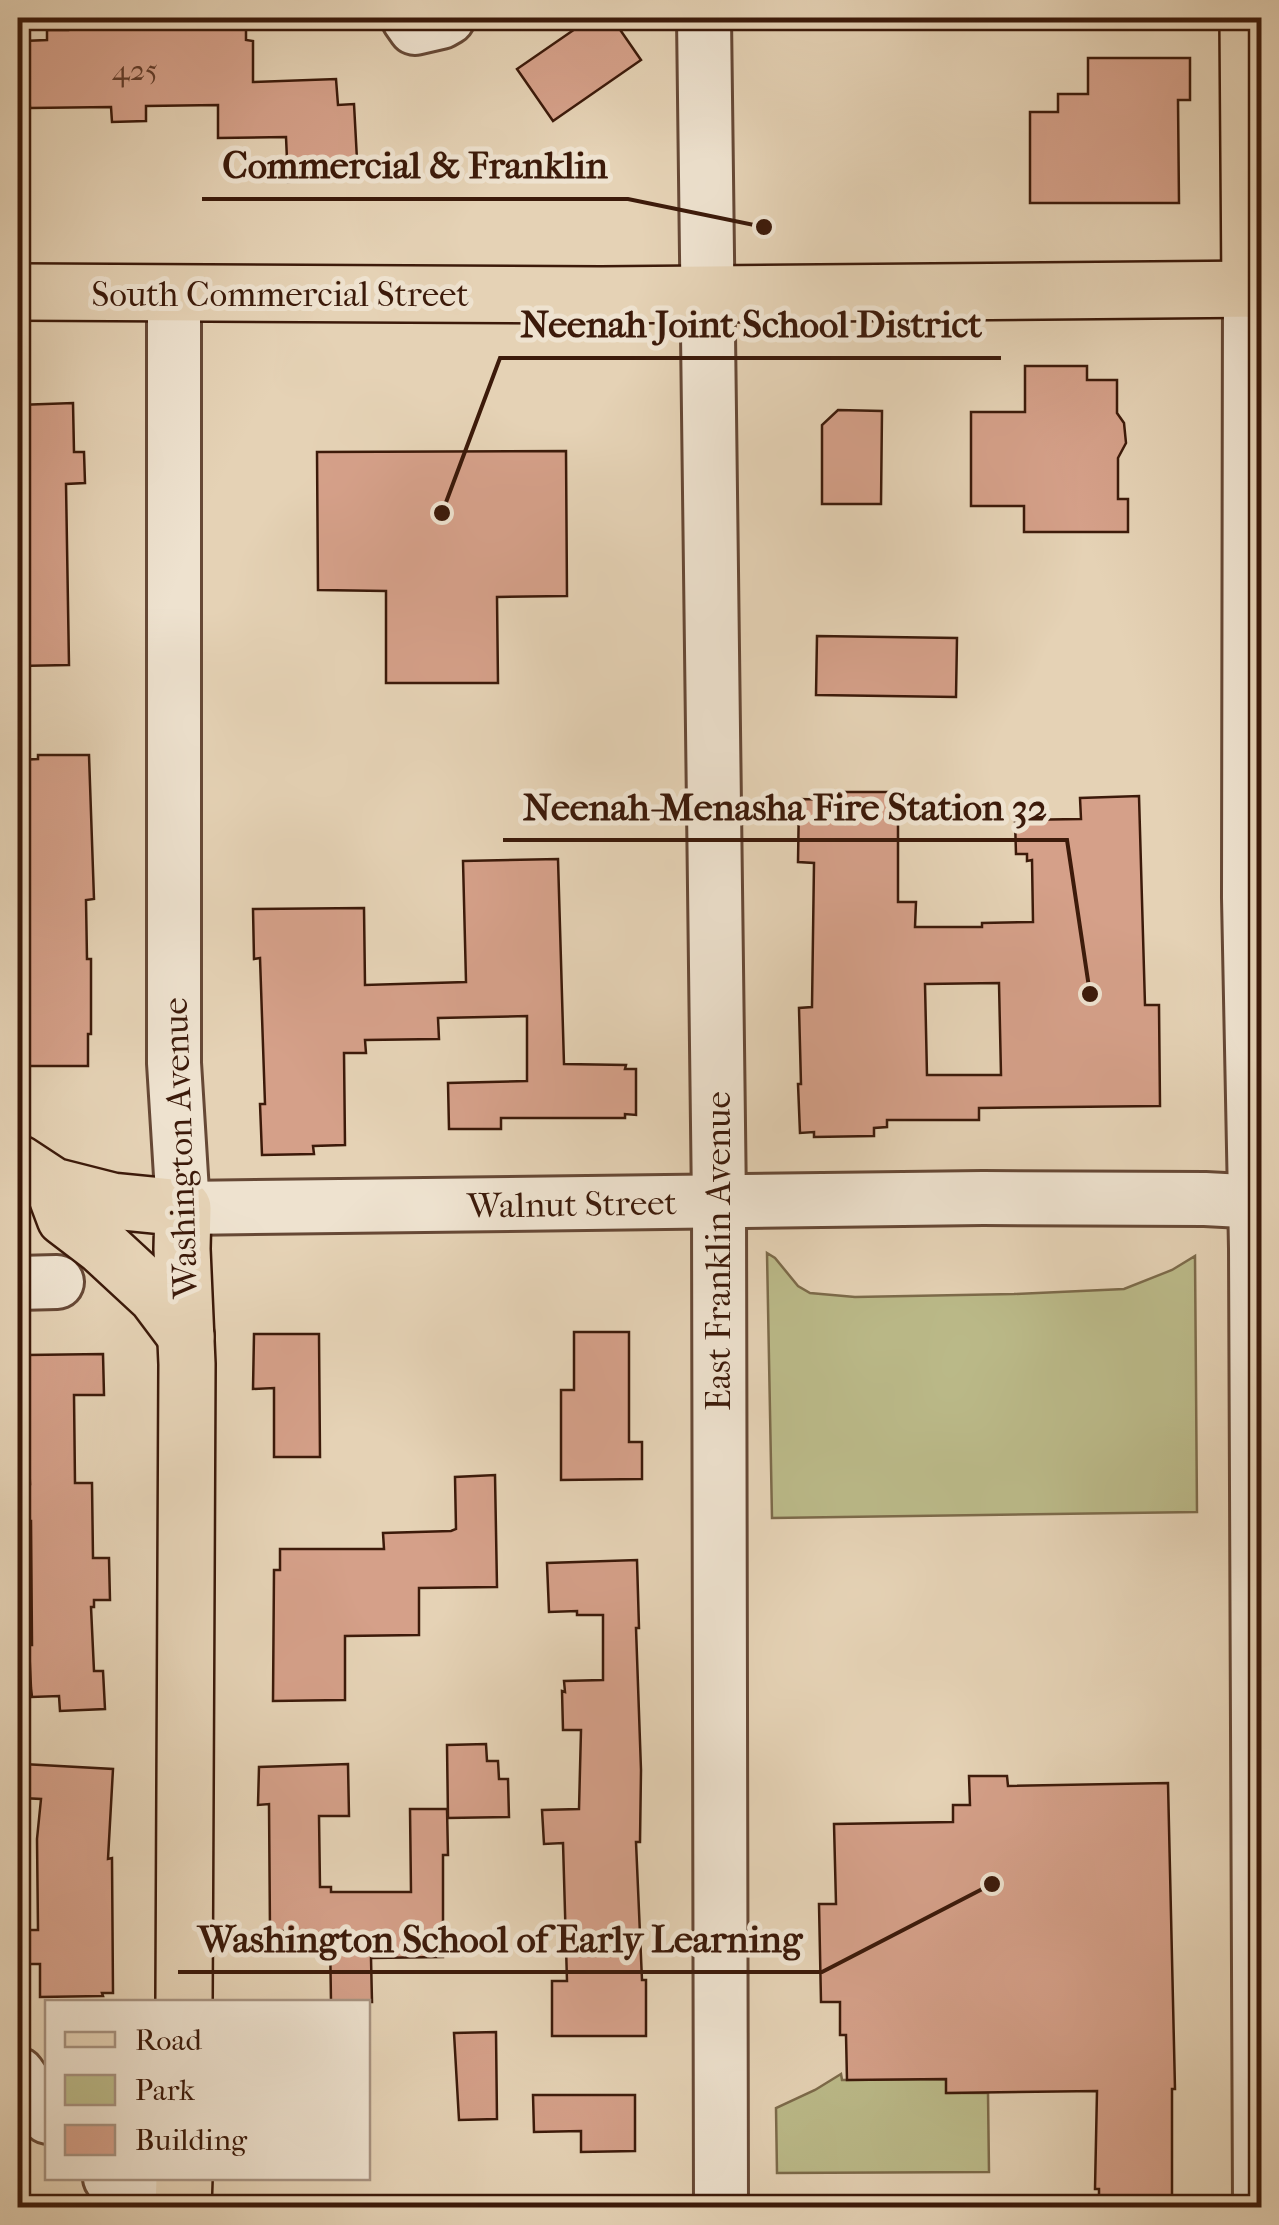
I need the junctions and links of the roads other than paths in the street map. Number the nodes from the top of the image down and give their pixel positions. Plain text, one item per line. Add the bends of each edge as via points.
1 (704, 18) edge
2 (1248, 18) edge
3 (1256, 290) edge
4 (18, 292) edge
5 (174, 293) junction
6 (708, 294) junction
7 (35, 1174) edge
8 (1258, 1202) edge
9 (719, 1203) junction
10 (183, 1208) junction
11 (186, 1336) junction
12 (184, 2000) edge
13 (113, 2180) edge
14 (184, 2196) edge
15 (721, 2208) edge
16 (1260, 2208) edge

1 - 6 street, East Franklin Avenue
2 - 3 main road
3 - 6 main road, South Commercial Street
3 - 8 street via 1249,883
4 - 5 main road, South Commercial Street
5 - 6 main road, South Commercial Street
5 - 10 street, Washington Avenue via 174,1063
6 - 9 street, East Franklin Avenue
7 - 10 main road via 112,1201
7 - 11 main road via 65,1218 156,1296
8 - 9 street, Walnut Street
8 - 16 street
9 - 10 street, Walnut Street
9 - 15 street, East Franklin Avenue
10 - 11 main road, Washington Avenue
11 - 12 main road, Washington Avenue
13 - 14 street

